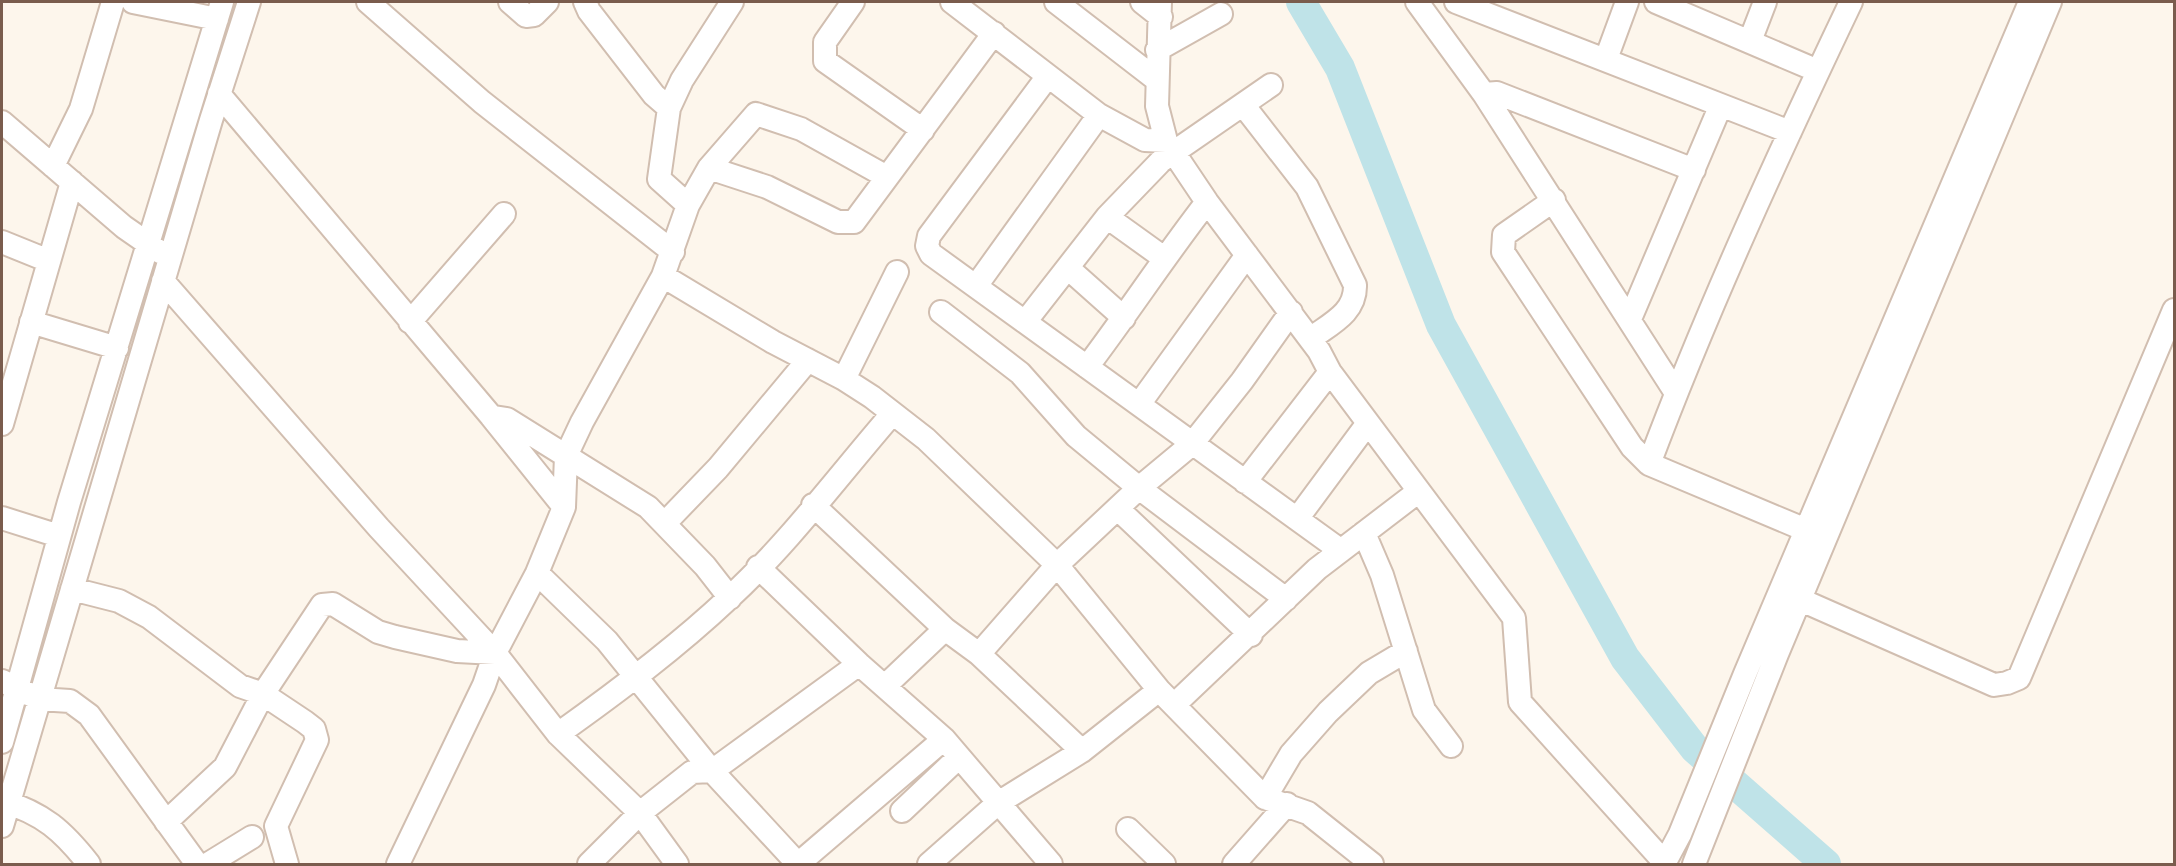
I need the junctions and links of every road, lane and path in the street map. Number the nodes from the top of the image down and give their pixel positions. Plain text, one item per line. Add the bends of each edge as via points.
1 (113, 2) edge
2 (133, 2) edge
3 (249, 2) edge
4 (368, 2) edge
5 (510, 2) edge
6 (547, 2) edge
7 (585, 2) edge
8 (732, 2) edge
9 (853, 2) edge
10 (952, 2) edge
11 (1056, 2) edge
12 (1142, 2) edge
13 (1417, 2) edge
14 (1456, 2) edge
15 (1627, 2) edge
16 (1656, 2) edge
17 (1765, 2) edge
18 (1851, 2) edge
19 (2030, 2) edge
20 (2050, 2) edge
21 (1160, 9) edge
22 (219, 10) edge
23 (1221, 14) dead end
24 (994, 33) junction
25 (1750, 41) junction
26 (1157, 50) junction
27 (1606, 59) junction
28 (1818, 71) junction
29 (1048, 76) junction
30 (1157, 80) junction
31 (1270, 86) dead end
32 (219, 94) junction
33 (1484, 94) junction
34 (1245, 106) junction
35 (1720, 107) junction
36 (669, 108) junction
37 (1099, 115) junction
38 (2, 122) edge
39 (923, 130) junction
40 (1790, 132) junction
41 (1170, 147) junction
42 (53, 166) junction
43 (709, 168) junction
44 (1694, 170) junction
45 (887, 177) junction
46 (72, 182) junction
47 (1554, 200) junction
48 (1208, 202) junction
49 (688, 205) junction
50 (504, 214) dead end
51 (1107, 217) junction
52 (2, 242) edge
53 (148, 244) junction
54 (673, 252) junction
55 (1248, 255) junction
56 (1164, 258) junction
57 (170, 259) junction
58 (49, 261) junction
59 (1069, 269) junction
60 (897, 272) dead end
61 (663, 276) junction
62 (163, 282) junction
63 (976, 286) junction
64 (2175, 310) edge
65 (941, 312) dead end
66 (1291, 312) junction
67 (1124, 318) junction
68 (1630, 319) junction
69 (31, 322) junction
70 (410, 322) junction
71 (1025, 322) junction
72 (1310, 339) junction
73 (117, 348) junction
74 (808, 360) junction
75 (1087, 368) junction
76 (1330, 372) junction
77 (844, 379) junction
78 (1676, 393) junction
79 (1140, 403) junction
80 (892, 414) junction
81 (491, 416) junction
82 (1368, 423) junction
83 (2, 424) edge
84 (1192, 444) junction
85 (566, 456) junction
86 (1649, 464) junction
87 (1245, 482) junction
88 (1139, 488) junction
89 (1419, 491) junction
90 (813, 505) junction
91 (564, 507) junction
92 (1119, 509) junction
93 (2, 518) edge
94 (1297, 519) junction
95 (665, 523) junction
96 (1806, 530) junction
97 (1364, 533) junction
98 (59, 536) junction
99 (1340, 550) junction
100 (1057, 565) junction
101 (758, 567) junction
102 (537, 573) junction
103 (72, 589) junction
104 (730, 598) junction
105 (1286, 599) junction
106 (1801, 600) junction
107 (945, 629) junction
108 (1251, 635) junction
109 (1406, 651) junction
110 (495, 653) junction
111 (980, 654) junction
112 (859, 664) junction
113 (635, 679) junction
114 (9, 685) edge
115 (885, 686) junction
116 (263, 694) junction
117 (1167, 697) junction
118 (39, 699) junction
119 (558, 734) junction
120 (944, 739) junction
121 (2, 742) edge
122 (1451, 746) dead end
123 (1082, 751) junction
124 (959, 757) junction
125 (712, 771) junction
126 (1265, 798) junction
127 (5, 802) edge
128 (998, 803) junction
129 (1287, 804) junction
130 (902, 811) dead end
131 (640, 813) junction
132 (166, 822) junction
133 (2, 826) edge
134 (1128, 829) dead end
135 (252, 837) dead end
136 (1697, 855) edge
137 (1368, 863) edge
138 (89, 864) edge
139 (197, 864) edge
140 (208, 864) edge
141 (287, 864) edge
142 (398, 864) edge
143 (589, 864) edge
144 (677, 864) edge
145 (798, 864) edge
146 (929, 864) edge
147 (1051, 864) edge
148 (1164, 864) edge
149 (1234, 864) edge
150 (1664, 864) edge

1 - 42 street via 81,110
2 - 22 street
3 - 32 street
4 - 54 street via 482,102
5 - 6 street via 526,16 534,15
7 - 36 street via 654,95
8 - 36 street via 682,80
9 - 39 street via 825,42 825,61
10 - 24 street
11 - 30 street
12 - 21 street
13 - 33 street
14 - 27 street
15 - 27 street
16 - 25 street
17 - 25 street
18 - 28 street
19 - 96 street
20 - 106 street
21 - 26 street
22 - 53 street
23 - 26 street
24 - 29 street
24 - 39 street
25 - 28 street
26 - 30 street
27 - 35 street
28 - 40 street
29 - 37 street
29 - 63 street via 929,236 927,246 931,254
30 - 41 street via 1157,106
31 - 34 street
32 - 57 street
32 - 70 street
33 - 44 street via 1497,93
33 - 47 street
34 - 41 street
34 - 72 street via 1307,187 1355,285 1356,297 1350,309
35 - 40 street
35 - 44 street
36 - 49 street via 659,179
37 - 41 street via 1145,140
37 - 63 street
38 - 42 street
39 - 45 street
40 - 78 street
41 - 48 street
41 - 51 street
42 - 46 street
43 - 45 street via 767,187 845,224 854,222
43 - 45 street via 756,114 801,129
43 - 49 street
44 - 68 street
46 - 53 street
46 - 58 street
47 - 68 street
47 - 86 street via 1504,235 1503,252 1632,447
48 - 55 street
48 - 56 street
49 - 54 street
50 - 70 street
51 - 56 street
51 - 59 street
52 - 58 street
53 - 57 street
53 - 73 street
54 - 61 street
55 - 66 street
55 - 79 street
56 - 67 street
57 - 62 street
58 - 69 street
59 - 67 street
59 - 71 street
60 - 77 street
61 - 74 street
61 - 85 street
62 - 103 street
62 - 110 street via 379,528
63 - 71 street
64 - 106 street via 2019,678 1995,685
65 - 88 street via 1020,373 1076,436
66 - 72 street
66 - 84 street
67 - 75 street
68 - 78 street
69 - 73 street
69 - 83 street
70 - 81 street
71 - 75 street
72 - 76 street
73 - 98 street
74 - 77 street
74 - 95 street via 718,468
75 - 79 street
76 - 82 street
76 - 87 street
77 - 80 street
78 - 86 street
79 - 84 street
80 - 90 street
80 - 100 street via 926,439
81 - 85 street via 507,419
81 - 91 street
82 - 89 street
82 - 94 street
84 - 87 street
84 - 88 street
85 - 91 street
85 - 95 street via 639,501
86 - 96 street
87 - 94 street
88 - 92 street
88 - 105 street
89 - 97 street
89 - 150 street via 1514,618 1520,702
90 - 101 street
90 - 107 street
91 - 102 street
92 - 100 street
92 - 108 street
93 - 98 street
94 - 99 street
95 - 104 street
96 - 150 street
97 - 99 street
97 - 109 street
98 - 114 street
99 - 105 street
100 - 111 street
100 - 117 street
101 - 104 street
101 - 112 street
102 - 110 street
102 - 113 street via 608,641
103 - 116 street via 119,601 149,617 240,686
103 - 118 street
104 - 113 street
105 - 108 street
106 - 136 street
107 - 111 street
107 - 115 street
108 - 117 street
109 - 122 street via 1425,710
109 - 126 street via 1369,673 1328,712 1291,754
110 - 116 street via 456,651 394,637 327,603
110 - 119 street
110 - 142 street via 484,685
111 - 123 street
112 - 115 street
112 - 125 street
113 - 119 street
113 - 125 street
114 - 118 street
114 - 121 street
115 - 120 street
116 - 132 street via 225,767
116 - 141 street via 317,734 313,751 276,826
117 - 123 street
117 - 126 street
118 - 127 street
118 - 132 street via 70,701 89,715
119 - 131 street
120 - 124 street
120 - 145 street
123 - 128 street
124 - 128 street
124 - 130 street
125 - 131 street via 692,772
125 - 145 street
126 - 129 street
127 - 133 street
127 - 138 street via 54,825
128 - 146 street
128 - 147 street
129 - 137 street via 1308,813
129 - 149 street
131 - 143 street
131 - 144 street
132 - 139 street
134 - 148 street
135 - 140 street

